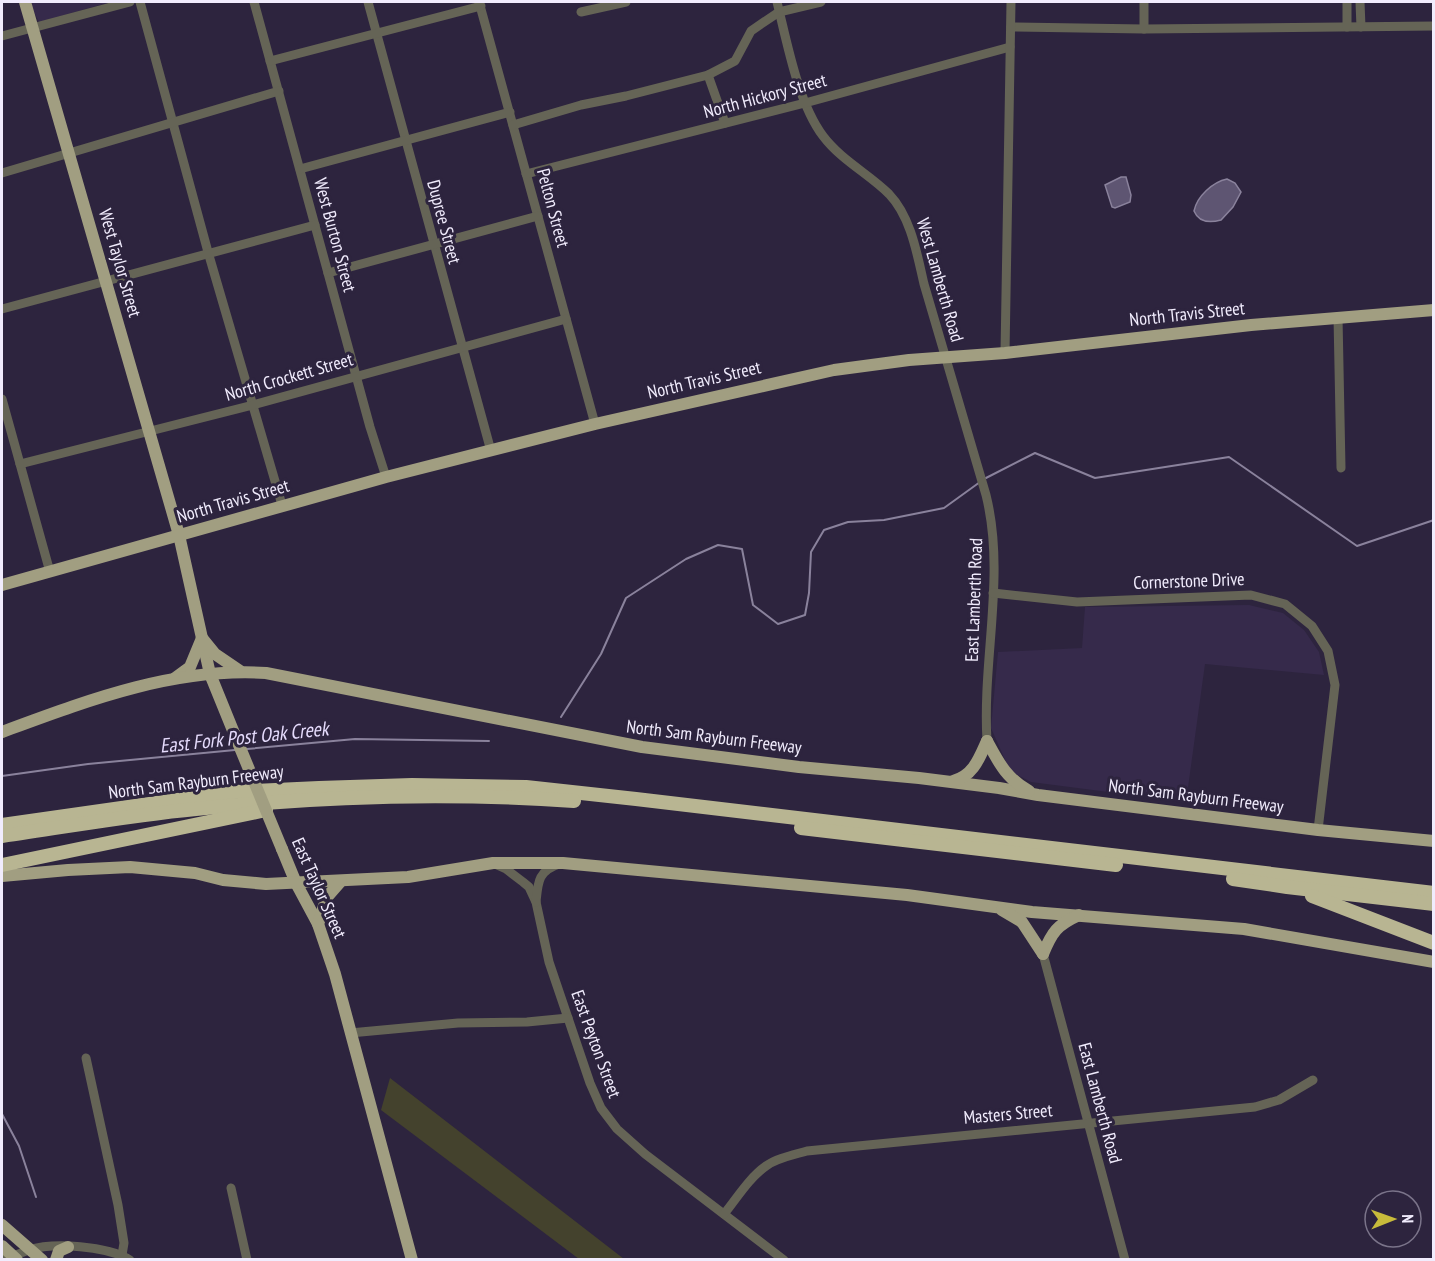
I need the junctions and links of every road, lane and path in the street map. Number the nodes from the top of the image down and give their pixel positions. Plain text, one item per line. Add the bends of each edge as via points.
1 (25, 2) edge
2 (130, 2) edge
3 (140, 2) edge
4 (254, 2) edge
5 (368, 2) edge
6 (626, 2) edge
7 (777, 2) edge
8 (821, 2) edge
9 (1011, 2) edge
10 (1144, 2) edge
11 (1347, 2) edge
12 (1360, 2) edge
13 (480, 4) edge
14 (580, 12) dead end
15 (780, 12) junction
16 (1434, 26) edge
17 (1011, 27) junction
18 (1347, 27) junction
19 (1361, 27) junction
20 (33, 28) junction
21 (1144, 29) junction
22 (377, 34) junction
23 (2, 36) edge
24 (1010, 47) junction
25 (270, 61) junction
26 (708, 75) junction
27 (279, 91) junction
28 (805, 103) junction
29 (510, 112) junction
30 (174, 122) junction
31 (725, 123) junction
32 (513, 124) junction
33 (405, 140) junction
34 (69, 152) junction
35 (300, 169) junction
36 (2, 172) edge
37 (526, 174) junction
38 (538, 216) junction
39 (315, 225) junction
40 (433, 244) junction
41 (208, 252) junction
42 (328, 273) junction
43 (106, 281) junction
44 (2, 309) edge
45 (1434, 310) edge
46 (1338, 317) junction
47 (566, 319) junction
48 (461, 347) junction
49 (1005, 353) junction
50 (945, 358) junction
51 (356, 375) junction
52 (2, 399) edge
53 (253, 405) junction
54 (595, 424) junction
55 (149, 431) junction
56 (491, 451) junction
57 (20, 464) junction
58 (1341, 468) dead end
59 (386, 477) junction
60 (282, 505) junction
61 (179, 535) junction
62 (50, 572) junction
63 (2, 585) edge
64 (993, 593) junction
65 (202, 638) junction
66 (240, 671) junction
67 (210, 674) junction
68 (173, 680) junction
69 (2, 732) edge
70 (987, 741) junction
71 (949, 782) junction
72 (1038, 795) junction
73 (324, 798) junction
74 (2, 825) edge
75 (1318, 830) junction
76 (2, 836) edge
77 (1434, 842) edge
78 (492, 863) junction
79 (563, 863) junction
80 (2, 865) edge
81 (2, 876) edge
82 (340, 880) junction
83 (296, 883) junction
84 (1287, 887) junction
85 (1434, 893) edge
86 (536, 902) junction
87 (1434, 903) edge
88 (996, 908) junction
89 (1080, 915) junction
90 (318, 924) junction
91 (1434, 943) edge
92 (1043, 954) junction
93 (1434, 962) edge
94 (568, 1018) junction
95 (350, 1033) junction
96 (86, 1058) dead end
97 (1313, 1080) dead end
98 (1089, 1123) junction
99 (231, 1188) dead end
100 (724, 1214) junction
101 (2, 1225) edge
102 (2, 1246) edge
103 (68, 1247) junction
104 (30, 1250) junction
105 (126, 1257) edge
106 (11, 1258) edge
107 (42, 1260) edge
108 (56, 1260) edge
109 (247, 1260) edge
110 (412, 1260) edge
111 (784, 1260) edge
112 (1125, 1260) edge

1 - 20 main road, West Taylor Street
2 - 20 street
3 - 30 street
4 - 25 street, West Burton Street
5 - 22 street, Dupree Street
6 - 14 street
7 - 15 street, West Lamberth Road
8 - 15 street
9 - 17 street
10 - 21 street
11 - 18 street
12 - 19 street
13 - 22 street
13 - 29 street, Pelton Street
15 - 26 street via 751,32 735,61
15 - 28 street, West Lamberth Road
16 - 19 street
17 - 21 street
17 - 24 street
18 - 19 street
18 - 21 street
20 - 23 street
20 - 34 main road, West Taylor Street
22 - 25 street
22 - 33 street, Dupree Street
24 - 28 street, North Hickory Street
24 - 49 street
25 - 27 street, West Burton Street
26 - 31 street
26 - 32 street
27 - 30 street
27 - 35 street, West Burton Street
28 - 31 street, North Hickory Street
28 - 50 street, West Lamberth Road via 824,136 891,196 904,216
29 - 32 street, Pelton Street
29 - 33 street
30 - 34 street
30 - 41 street
31 - 37 street, North Hickory Street
32 - 37 street, Pelton Street
33 - 35 street
33 - 40 street, Dupree Street
34 - 36 street
34 - 43 main road, West Taylor Street
35 - 39 street, West Burton Street
37 - 38 street, Pelton Street
38 - 40 street
38 - 47 street, Pelton Street
39 - 41 street
39 - 42 street, West Burton Street
40 - 42 street
40 - 48 street, Dupree Street
41 - 43 street
41 - 53 street
42 - 51 street, West Burton Street
43 - 44 street
43 - 55 main road, West Taylor Street
45 - 46 main road, North Travis Street
46 - 49 main road, North Travis Street
46 - 58 street
47 - 48 street, North Crockett Street
47 - 54 street, Pelton Street
48 - 51 street, North Crockett Street
48 - 56 street, Dupree Street
49 - 50 main road, North Travis Street
50 - 54 main road, North Travis Street via 834,370
50 - 64 street, East Lamberth Road via 992,518
51 - 53 street, North Crockett Street
51 - 59 street, West Burton Street
52 - 57 street
53 - 55 street, North Crockett Street
53 - 60 street
54 - 56 main road, North Travis Street
55 - 57 street, North Crockett Street
55 - 61 main road, West Taylor Street
56 - 59 main road, North Travis Street
57 - 62 street
59 - 60 main road, North Travis Street
60 - 61 main road, North Travis Street
61 - 62 main road, North Travis Street
61 - 65 main road, East Taylor Street
62 - 63 main road, North Travis Street
64 - 70 street, East Lamberth Road via 985,707
64 - 75 street, Cornerstone Drive via 1077,602 1251,594 1285,604 1312,626 1328,651 1335,685
65 - 66 main road via 220,659
65 - 67 main road, East Taylor Street
65 - 68 main road via 190,667
66 - 67 main road, North Sam Rayburn Freeway
66 - 71 main road, North Sam Rayburn Freeway via 642,747
67 - 68 main road, North Sam Rayburn Freeway
67 - 83 main road, East Taylor Street, bridge
68 - 69 main road, North Sam Rayburn Freeway via 84,702
70 - 71 main road via 973,768 963,778
70 - 72 main road via 1011,779
71 - 72 main road, North Sam Rayburn Freeway
72 - 75 main road, North Sam Rayburn Freeway
73 - 76 highway, North Sam Rayburn Freeway via 194,809
73 - 80 highway
73 - 84 highway, North Sam Rayburn Freeway via 441,796 618,804
74 - 85 highway, North Sam Rayburn Freeway via 234,792 412,785 526,787
75 - 77 main road, North Sam Rayburn Freeway
78 - 79 main road
78 - 82 main road via 408,877
78 - 86 street, East Peyton Street via 517,876
79 - 86 street, East Peyton Street via 542,874
79 - 88 main road via 907,895
81 - 83 main road via 130,867 248,883
82 - 83 main road
82 - 90 main road via 327,897
83 - 90 main road, East Taylor Street
84 - 87 highway, North Sam Rayburn Freeway
84 - 91 highway
86 - 94 street, East Peyton Street via 549,962
88 - 89 main road
88 - 92 main road via 1022,922
89 - 92 main road via 1054,931
89 - 93 main road via 1244,929
90 - 95 main road, East Taylor Street
92 - 98 street, East Lamberth Road
94 - 95 street
94 - 100 street, East Peyton Street via 590,1083 617,1130
95 - 110 main road, East Taylor Street
96 - 105 street
97 - 98 street, Masters Street via 1279,1100 1255,1107
98 - 100 street, Masters Street via 807,1150 765,1166
98 - 112 street, East Lamberth Road
99 - 109 street
100 - 111 street, East Peyton Street
101 - 104 main road
102 - 106 main road
103 - 104 street
103 - 105 street
103 - 108 main road via 59,1251
104 - 106 street
104 - 107 main road

